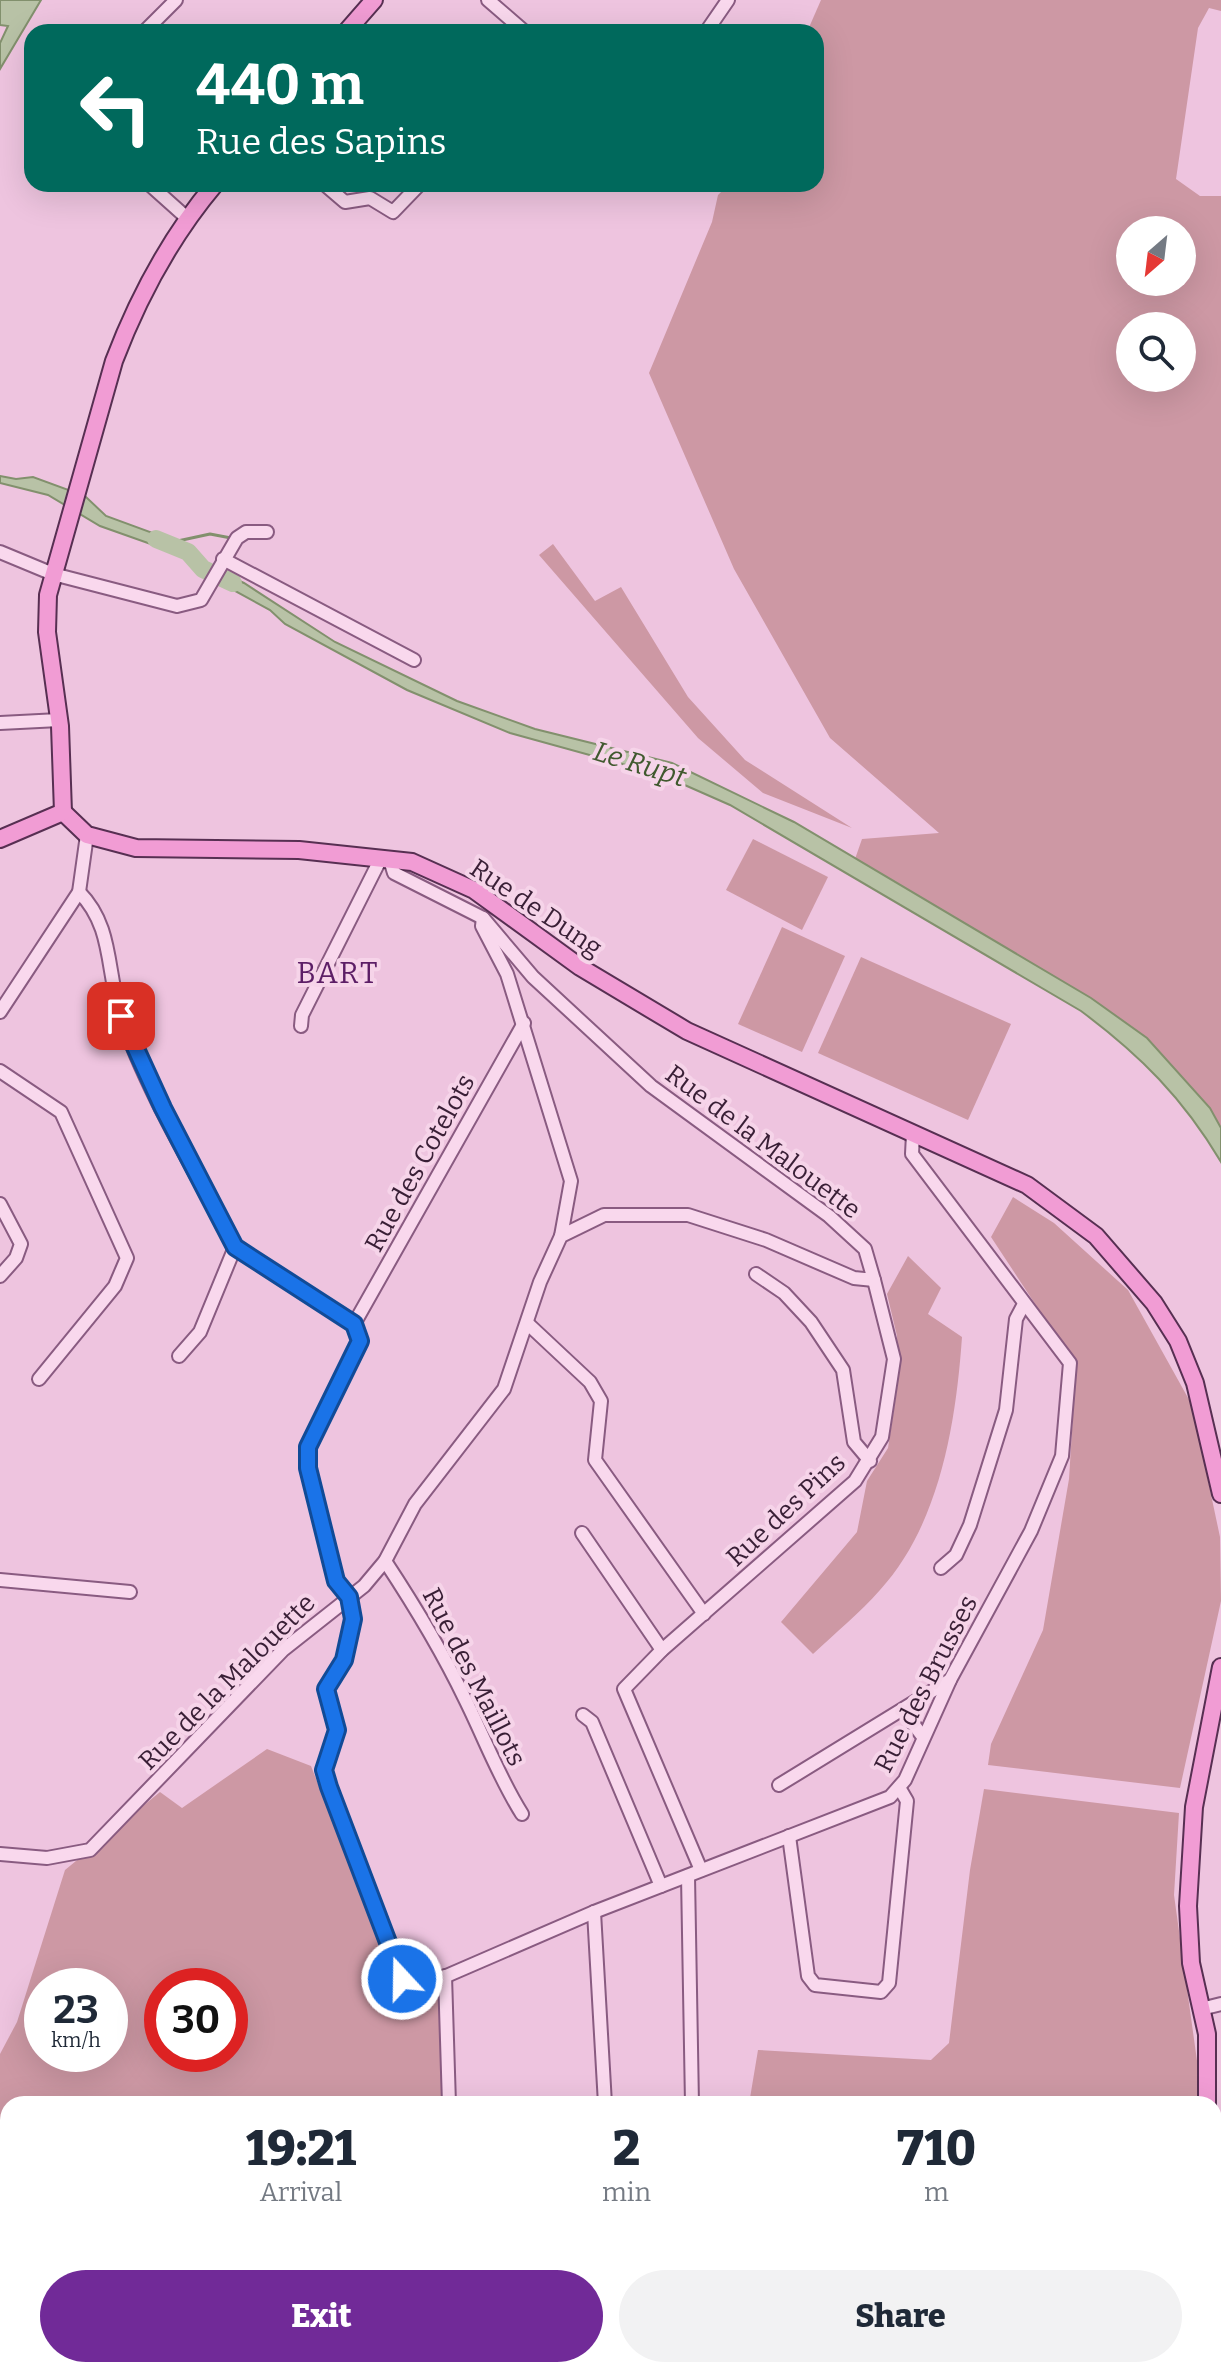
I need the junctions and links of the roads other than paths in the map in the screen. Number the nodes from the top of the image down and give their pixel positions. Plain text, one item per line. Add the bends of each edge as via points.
1 (176, 0) edge
2 (374, 0) edge
3 (488, 0) edge
4 (728, 0) edge
5 (152, 24) edge
6 (353, 24) edge
7 (516, 24) edge
8 (712, 24) edge
9 (158, 192) edge
10 (208, 192) edge
11 (333, 192) edge
12 (412, 192) edge
13 (187, 218) junction
14 (267, 532) dead end
15 (0, 552) edge
16 (221, 563) junction
17 (53, 574) junction
18 (414, 660) dead end
19 (59, 720) junction
20 (0, 723) edge
21 (63, 812) junction
22 (87, 835) junction
23 (0, 839) edge
24 (385, 859) junction
25 (79, 892) junction
26 (483, 918) junction
27 (0, 1012) edge
28 (524, 1023) junction
29 (301, 1026) dead end
30 (0, 1071) edge
31 (913, 1134) junction
32 (0, 1204) edge
33 (561, 1236) junction
34 (235, 1247) junction
35 (756, 1274) dead end
36 (0, 1276) edge
37 (874, 1280) junction
38 (1024, 1304) junction
39 (527, 1323) junction
40 (354, 1324) junction
41 (179, 1356) dead end
42 (39, 1379) dead end
43 (870, 1461) junction
44 (1221, 1494) edge
45 (582, 1533) dead end
46 (385, 1561) junction
47 (941, 1568) dead end
48 (0, 1580) edge
49 (130, 1592) dead end
50 (349, 1597) junction
51 (704, 1614) junction
52 (662, 1650) junction
53 (1221, 1667) edge
54 (950, 1680) junction
55 (903, 1710) junction
56 (583, 1715) dead end
57 (923, 1737) junction
58 (779, 1785) dead end
59 (900, 1789) junction
60 (522, 1814) dead end
61 (789, 1836) junction
62 (0, 1854) edge
63 (701, 1870) junction
64 (688, 1876) junction
65 (661, 1886) junction
66 (594, 1912) junction
67 (445, 1976) junction
68 (1221, 2004) edge
69 (1201, 2009) junction
70 (449, 2096) edge
71 (605, 2096) edge
72 (692, 2096) edge
73 (1208, 2096) edge

1 - 5 street
2 - 6 main road
3 - 7 street
4 - 8 street
9 - 13 street
10 - 13 main road
11 - 12 street via 345,202 370,198 393,212
13 - 17 main road via 128,324 114,361
14 - 16 street via 240,536
15 - 17 street
16 - 17 street via 201,600 177,606
16 - 18 street
17 - 19 main road via 47,632
19 - 20 street
19 - 21 main road
21 - 22 main road, Rue de Dung
21 - 23 main road
22 - 24 main road, Rue de Dung via 136,848 299,850
22 - 25 street
24 - 26 street, Rue de la Malouette via 394,873
24 - 29 street via 302,1015
24 - 31 main road, Rue de Dung via 412,862 474,890 580,967 687,1031
25 - 27 street
25 - 34 street via 94,907 107,938 121,1016
26 - 28 street, Rue de la Malouette
26 - 37 street, Rue de la Malouette via 533,977 651,1086 847,1232 865,1249
28 - 33 street, Rue de la Malouette via 571,1181
28 - 40 street, Rue des Cotelots
30 - 42 street via 61,1112 127,1258 115,1286
31 - 38 street, Rue des Brusses via 912,1154
31 - 44 main road, Rue de Dung via 1027,1185 1096,1236 1130,1272 1178,1341 1195,1383
32 - 36 street via 21,1244
33 - 37 street via 604,1215 688,1215 766,1240 854,1278
33 - 39 street, Rue de la Malouette
34 - 40 street
34 - 41 street via 200,1332
35 - 43 street via 784,1293 811,1322 843,1370 854,1442
37 - 43 street, Rue des Pins via 894,1359 882,1437
38 - 47 street via 1016,1319 1006,1410 970,1525 956,1555
38 - 54 street, Rue des Brusses via 1070,1363 1062,1456 1031,1531
39 - 46 street, Rue de la Malouette via 504,1389 415,1504
39 - 51 street via 590,1382 601,1401 595,1460
40 - 50 street via 360,1341 308,1447 308,1468 336,1581
43 - 51 street, Rue des Pins via 855,1481
45 - 52 street
46 - 50 street, Rue de la Malouette
46 - 60 street, Rue des Maillots via 464,1696
48 - 49 street
50 - 62 street, Rue de la Malouette via 283,1650 90,1850 47,1858
50 - 67 street, Rue des Brusses via 353,1619 344,1660 326,1689 337,1730 324,1770 402,1979
51 - 52 street, Rue des Pins
52 - 63 street, Rue des Pins via 624,1689
53 - 69 main road via 1194,1807 1188,1906 1191,1963
54 - 55 street
54 - 57 street, Rue des Brusses
55 - 57 street
55 - 58 street
56 - 65 street via 592,1722
57 - 59 street, Rue des Brusses
59 - 61 street, Rue des Brusses
59 - 61 street via 907,1801 889,1983 881,1992 815,1985 808,1976
61 - 63 street, Rue des Brusses
63 - 64 street, Rue des Brusses
64 - 65 street, Rue des Brusses
64 - 72 street
65 - 66 street, Rue des Brusses
66 - 67 street, Rue des Brusses
66 - 71 street
67 - 70 street
68 - 69 street
69 - 73 main road via 1210,2063

